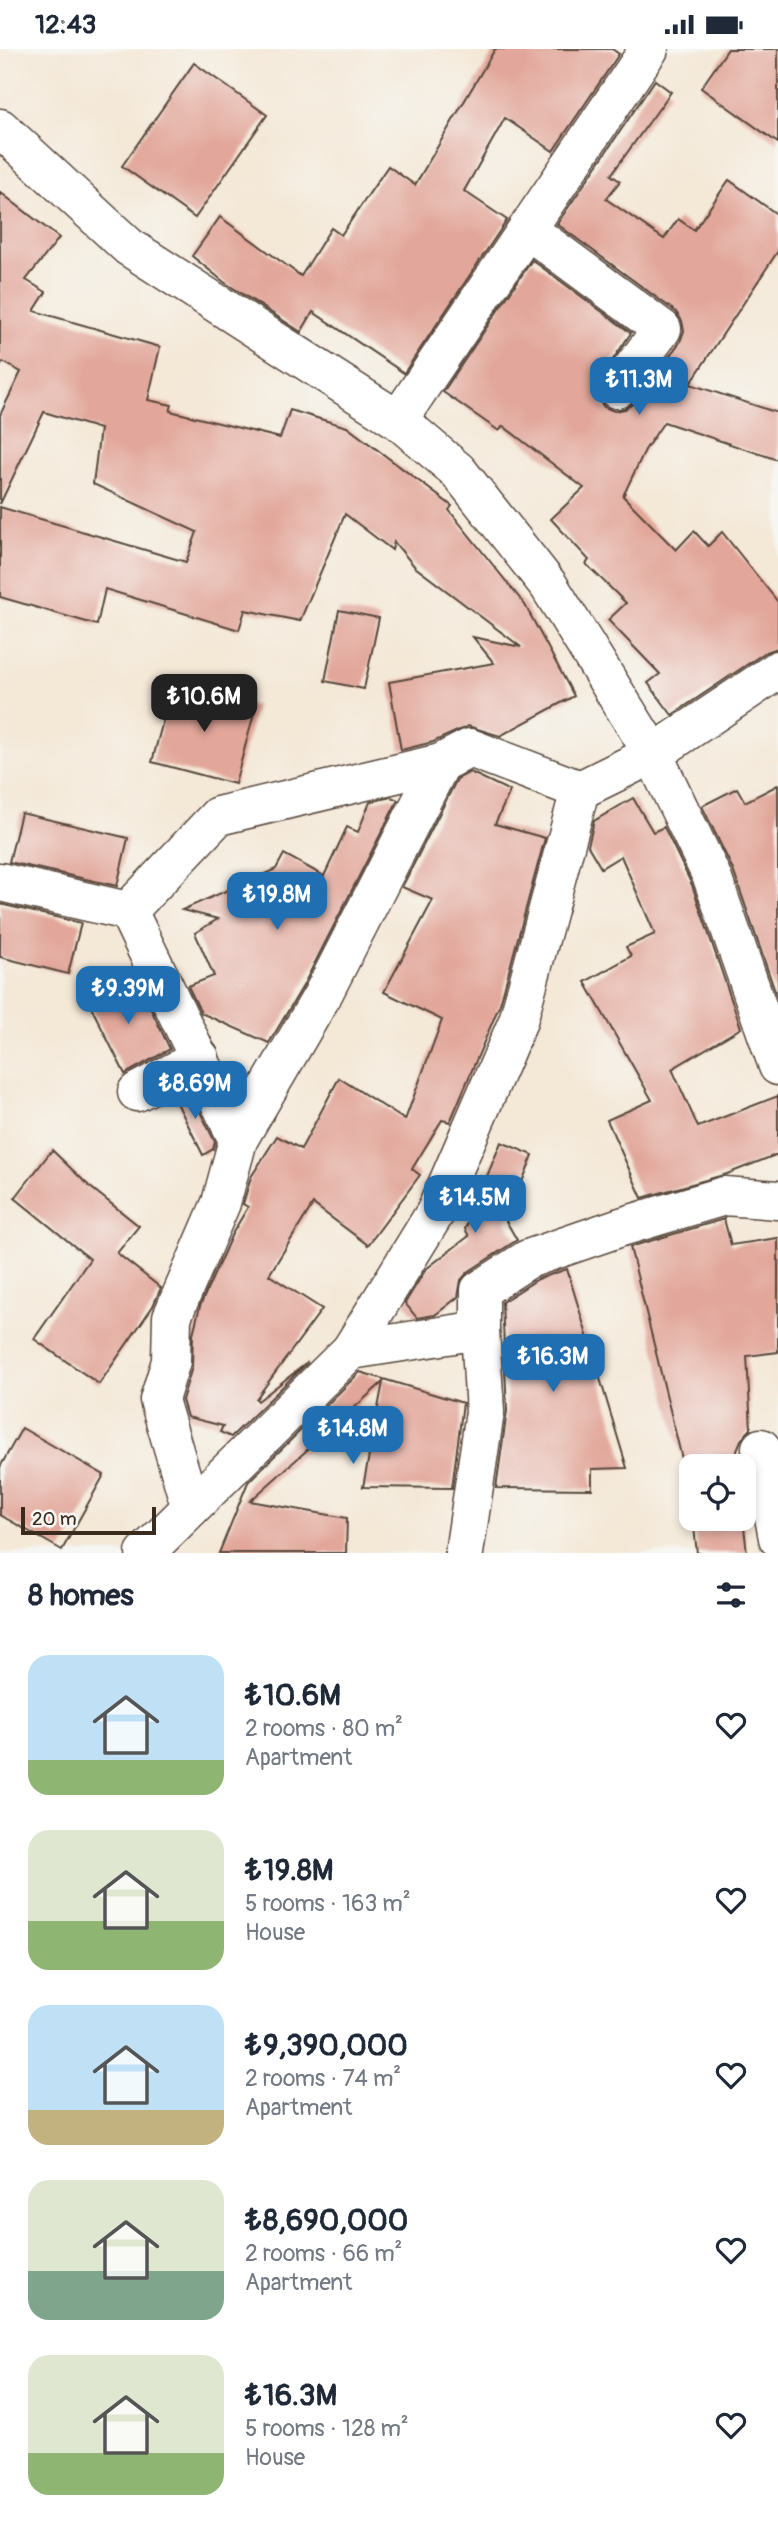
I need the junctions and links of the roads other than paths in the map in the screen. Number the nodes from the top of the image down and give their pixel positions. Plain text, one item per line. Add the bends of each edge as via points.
1 (649, 49) edge
2 (1, 130) edge
3 (528, 230) junction
4 (617, 389) dead end
5 (398, 420) junction
6 (778, 670) edge
7 (653, 754) junction
8 (441, 764) junction
9 (580, 790) junction
10 (0, 882) edge
11 (128, 911) junction
12 (200, 1058) junction
13 (778, 1066) edge
14 (137, 1092) dead end
15 (238, 1140) junction
16 (778, 1199) edge
17 (480, 1330) junction
18 (351, 1350) junction
19 (761, 1448) dead end
20 (190, 1505) junction
21 (778, 1538) edge
22 (145, 1553) edge
23 (464, 1553) edge

1 - 3 street
2 - 5 street via 129,247
3 - 4 street via 662,329
3 - 5 street
5 - 7 street via 457,471 549,586
6 - 7 street
7 - 9 street
7 - 13 street via 712,877
8 - 9 street via 470,748
8 - 11 street via 218,816
8 - 15 street via 322,996
9 - 18 street via 518,1021 435,1213
10 - 11 street
11 - 12 street
12 - 14 street
12 - 15 street
15 - 20 street via 221,1203 172,1317 171,1361 159,1400
16 - 17 street via 724,1196 528,1259 480,1290
17 - 18 street
17 - 23 street via 485,1412
18 - 20 street
19 - 21 street
20 - 22 street

